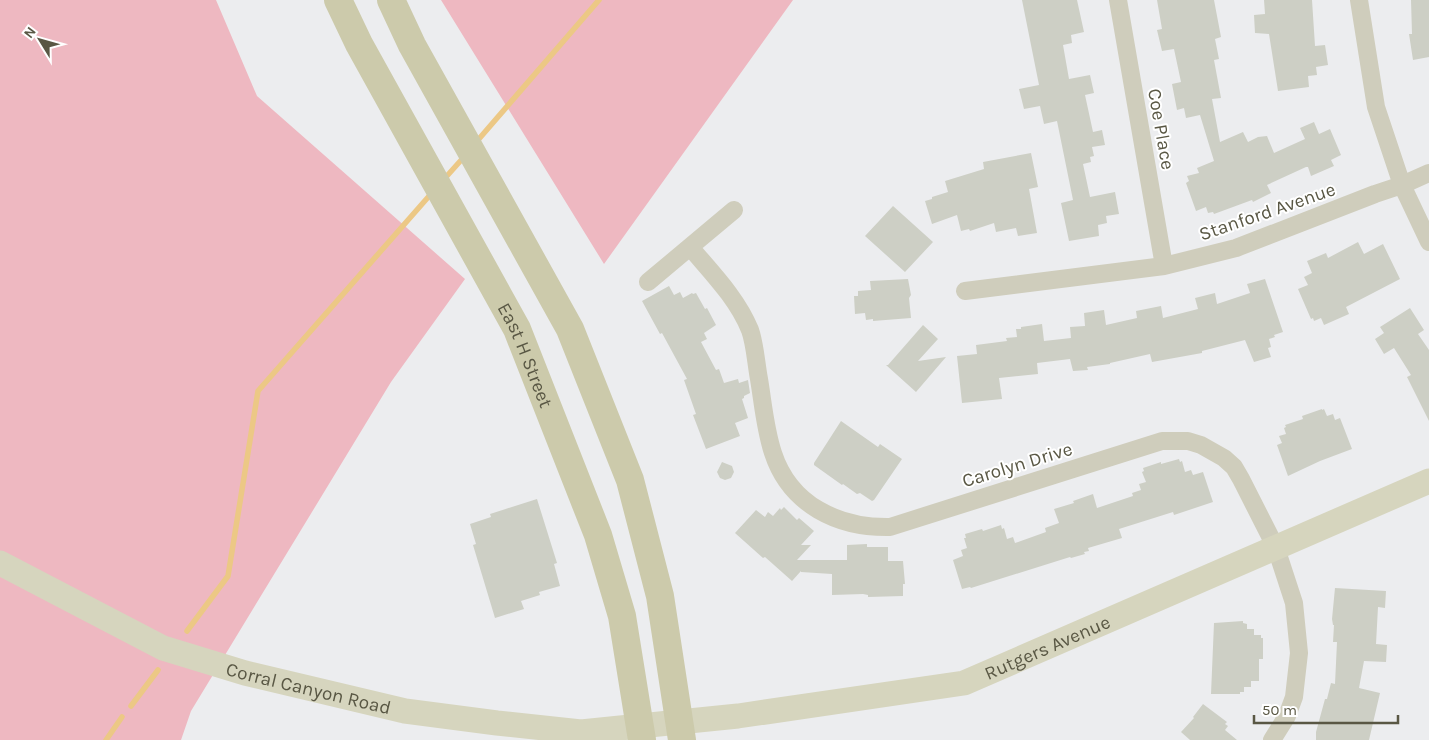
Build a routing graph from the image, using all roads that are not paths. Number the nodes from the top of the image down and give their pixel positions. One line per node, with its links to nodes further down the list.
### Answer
1 (338, 0): 17 (main road, East H Street)
2 (391, 0): 16 (main road)
3 (1118, 0): 10 (street, Coe Place)
4 (1359, 0): 6 (street)
5 (1429, 173): 6 (street, Stanford Avenue)
6 (1402, 185): 8 (street); 10 (street, Stanford Avenue)
7 (734, 210): 9 (street)
8 (1429, 242)
9 (690, 246): 11 (street); 14 (street, Carolyn Drive)
10 (1164, 266): 12 (street, Stanford Avenue)
11 (648, 282)
12 (966, 291)
13 (1429, 481): 14 (main road, Rutgers Avenue)
14 (1276, 548): 16 (main road, Rutgers Avenue); 18 (street, Carolyn Drive)
15 (0, 563): 17 (main road, Corral Canyon Road)
16 (681, 730): 17 (main road, Rutgers Avenue)
17 (641, 733)
18 (1272, 740)

